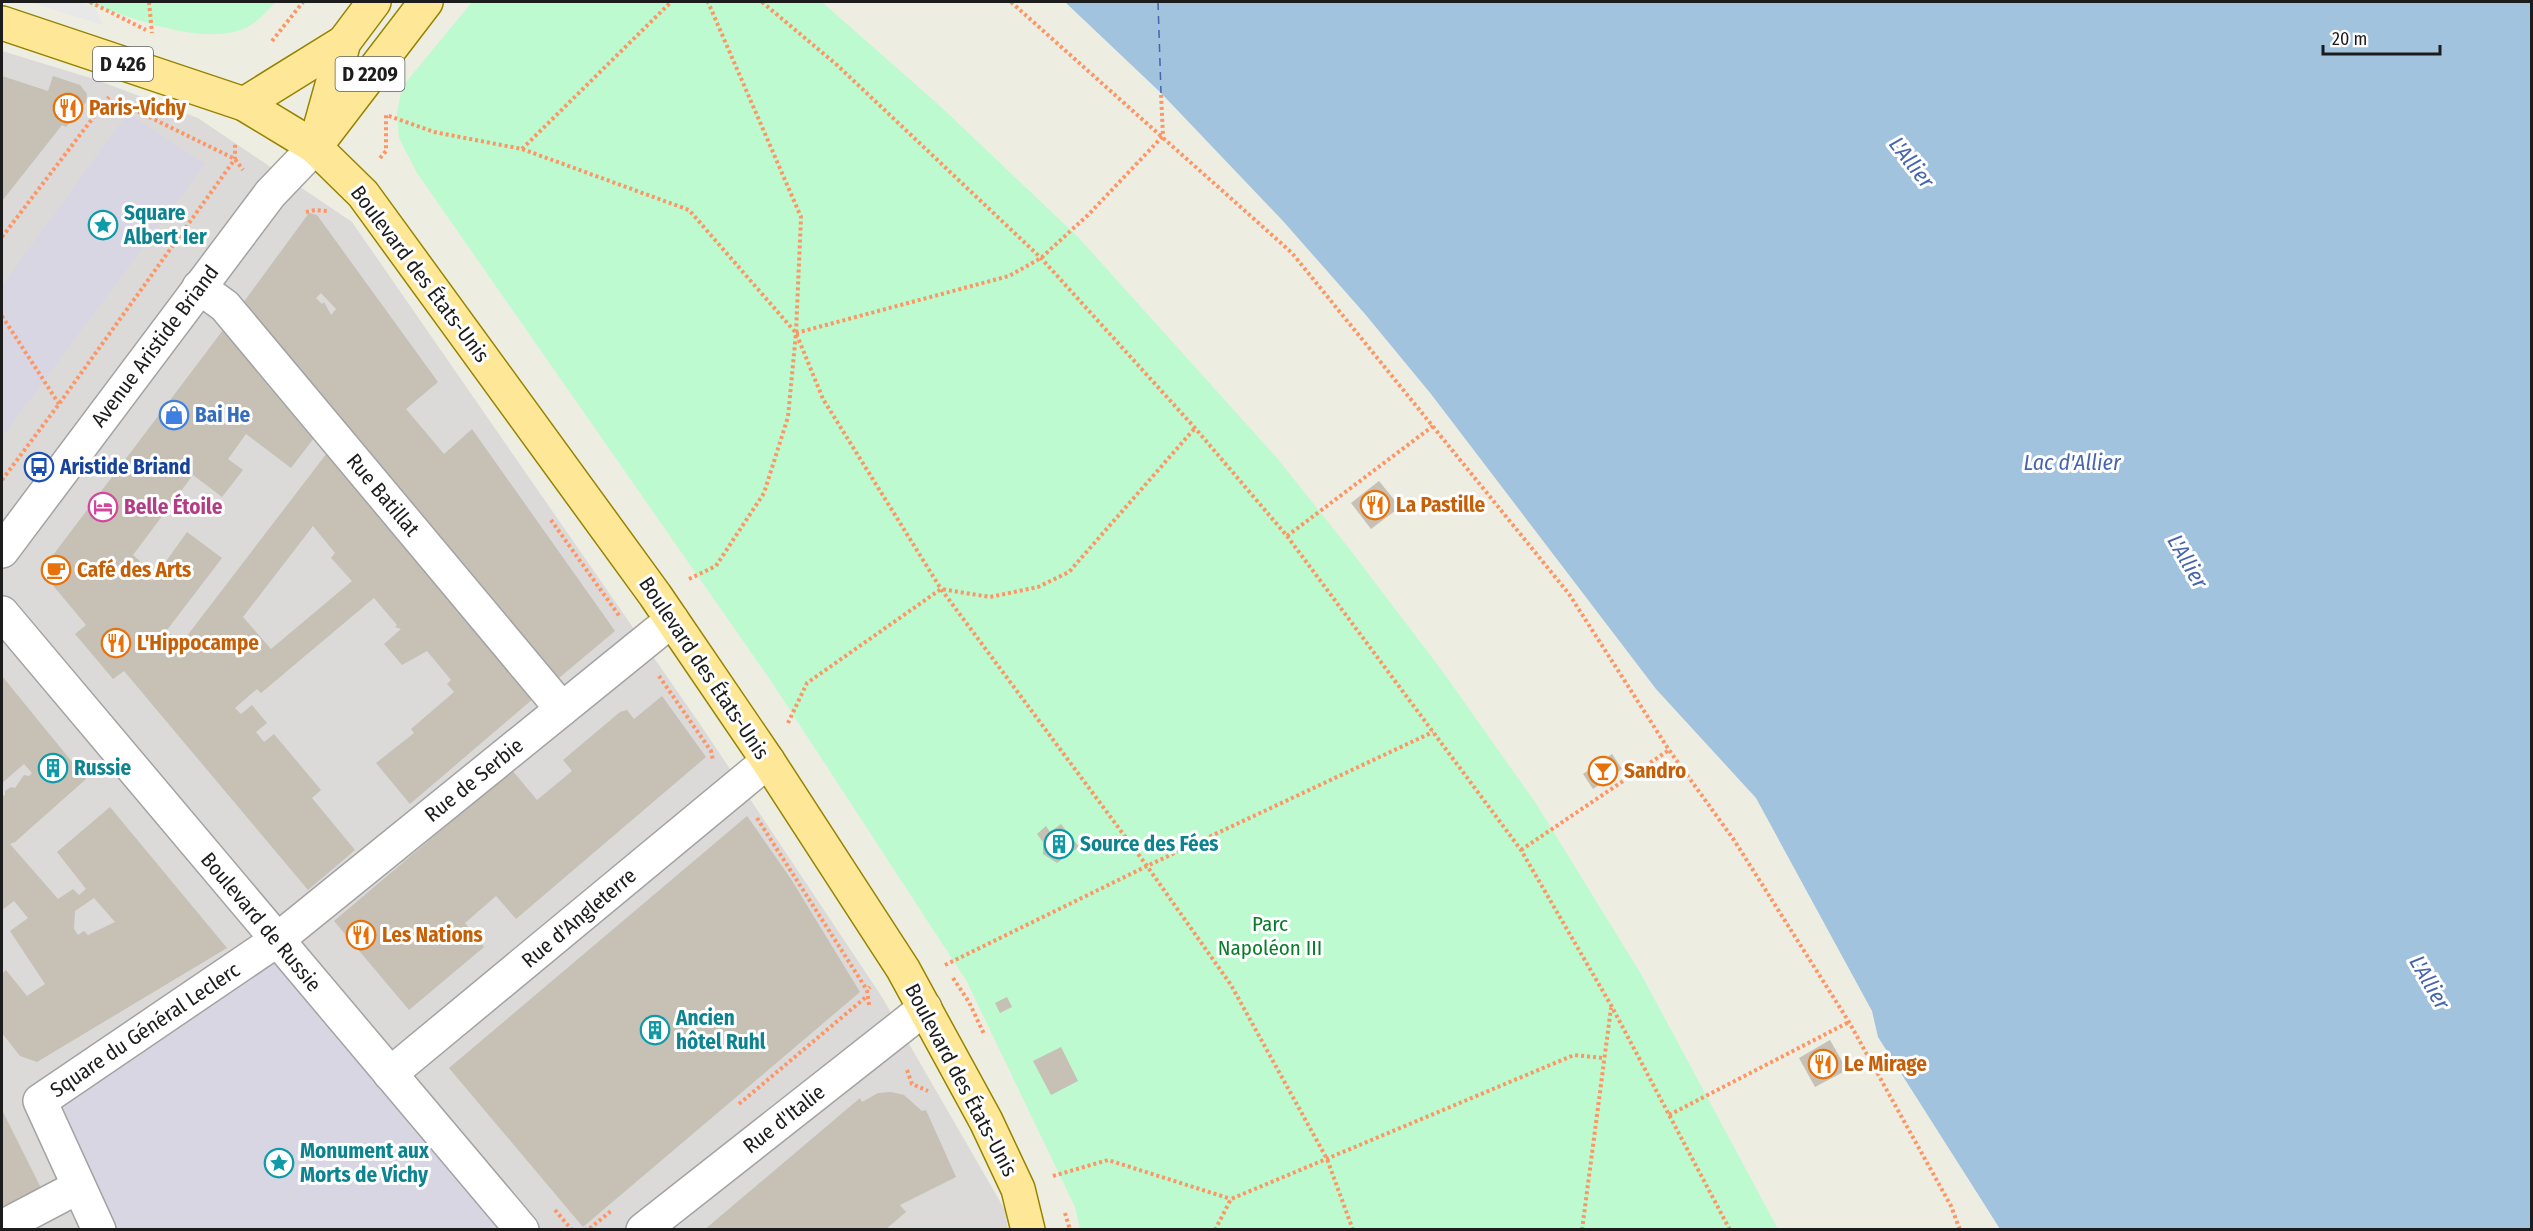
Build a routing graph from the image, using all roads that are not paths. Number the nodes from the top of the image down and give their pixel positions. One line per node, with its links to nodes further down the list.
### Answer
1 (374, 2): 4 (main road, Avenue Aristide Briand / D 2209)
2 (426, 2): 6 (main road, Avenue Aristide Briand / D 2209)
3 (2, 23): 5 (main road, D 426)
4 (345, 42): 5 (main road); 6 (main road, Avenue Aristide Briand / D 2209)
5 (244, 104): 6 (main road, D 426)
6 (315, 147): 7 (street, Avenue Aristide Briand); 9 (main road, Boulevard des États-Unis)
7 (199, 287): 8 (street, Avenue Aristide Briand); 11 (street, Rue Batillat)
8 (2, 551)
9 (663, 608): 11 (street, Rue de Serbie); 12 (main road, Boulevard des États-Unis)
10 (2, 613): 13 (street, Boulevard de Russie)
11 (562, 709): 13 (street, Rue de Serbie)
12 (768, 761): 14 (main road, Boulevard des États-Unis); 15 (street, Rue d'Angleterre)
13 (277, 940): 15 (street, Boulevard de Russie); 16 (street, Square du Général Leclerc)
14 (925, 1008): 20 (street, Rue d'Italie); 21 (main road, Boulevard des États-Unis)
15 (390, 1074): 19 (street, Boulevard de Russie)
16 (78, 1187): 17 (street); 18 (street, Square du Général Leclerc)
17 (2, 1227)
18 (99, 1230)
19 (522, 1230)
20 (643, 1230)
21 (1028, 1230)

